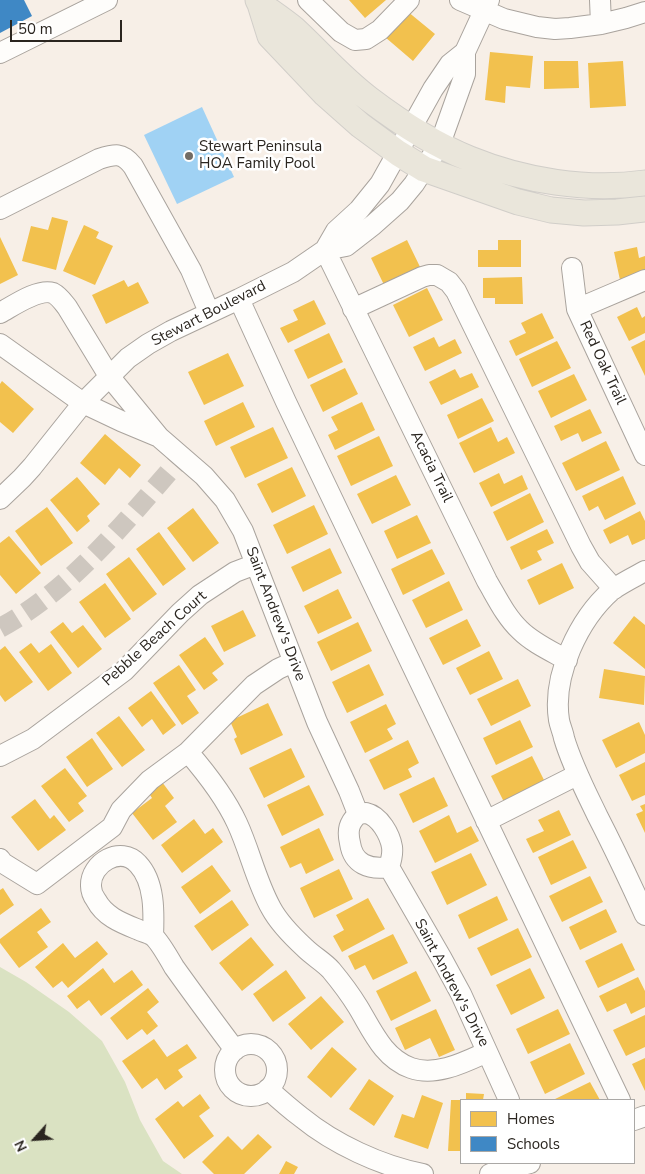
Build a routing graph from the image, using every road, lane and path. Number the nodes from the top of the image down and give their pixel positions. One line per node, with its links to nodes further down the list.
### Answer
1 (107, 0): 11 (street)
2 (308, 0): 3 (street)
3 (409, 0)
4 (460, 0): 7 (street)
5 (600, 0): 9 (street)
6 (259, 2): 12 (main road); 14 (main road)
7 (486, 6): 9 (street); 10 (street, Stewart Boulevard)
8 (645, 12): 9 (street)
9 (601, 24)
10 (465, 52): 12 (street, Stewart Boulevard); 13 (street, Stewart Boulevard)
11 (0, 54)
12 (412, 129): 13 (main road); 14 (street, Stewart Boulevard)
13 (440, 144): 15 (street, Stewart Boulevard); 16 (main road)
14 (398, 153): 15 (main road); 19 (street, Stewart Boulevard)
15 (424, 169): 18 (main road); 19 (street, Stewart Boulevard)
16 (645, 183)
17 (0, 209): 25 (street)
18 (645, 209)
19 (325, 250): 22 (street, Stewart Boulevard); 23 (street, Acacia Trail)
20 (572, 268): 24 (street, Red Oak Trail)
21 (645, 280): 24 (street)
22 (239, 299): 25 (street, Stewart Boulevard); 42 (street)
23 (353, 309): 35 (street); 36 (street, Acacia Trail)
24 (577, 309): 31 (street, Red Oak Trail)
25 (209, 312): 28 (street, Stewart Boulevard)
26 (0, 313): 28 (street)
27 (0, 344): 29 (street)
28 (110, 376): 29 (street, Stewart Boulevard); 30 (street)
29 (83, 403): 30 (street); 32 (street, Stewart Boulevard)
30 (159, 437): 33 (street, Saint Andrew's Drive)
31 (645, 455)
32 (0, 499)
33 (256, 564): 37 (street, Saint Andrew's Drive); 39 (street, Pebble Beach Court)
34 (645, 571): 35 (street)
35 (614, 589): 36 (street)
36 (567, 660): 40 (street)
37 (293, 662): 38 (street); 41 (street, Saint Andrew's Drive)
38 (188, 752): 43 (street); 50 (street)
39 (4, 754)
40 (577, 775): 42 (street); 47 (street)
41 (358, 814): 46 (street); 46 (street)
42 (486, 821): 53 (street)
43 (112, 827): 44 (street); 45 (street)
44 (117, 855): 48 (street); 48 (street)
45 (0, 859)
46 (389, 867): 50 (street, Saint Andrew's Drive)
47 (645, 915)
48 (153, 936): 49 (street)
49 (235, 1050): 51 (street); 51 (street)
50 (487, 1052): 52 (street, Saint Andrew's Drive)
51 (268, 1089): 55 (street)
52 (509, 1099)
53 (620, 1099)
54 (526, 1164): 56 (street)
55 (423, 1174)
56 (490, 1174)

